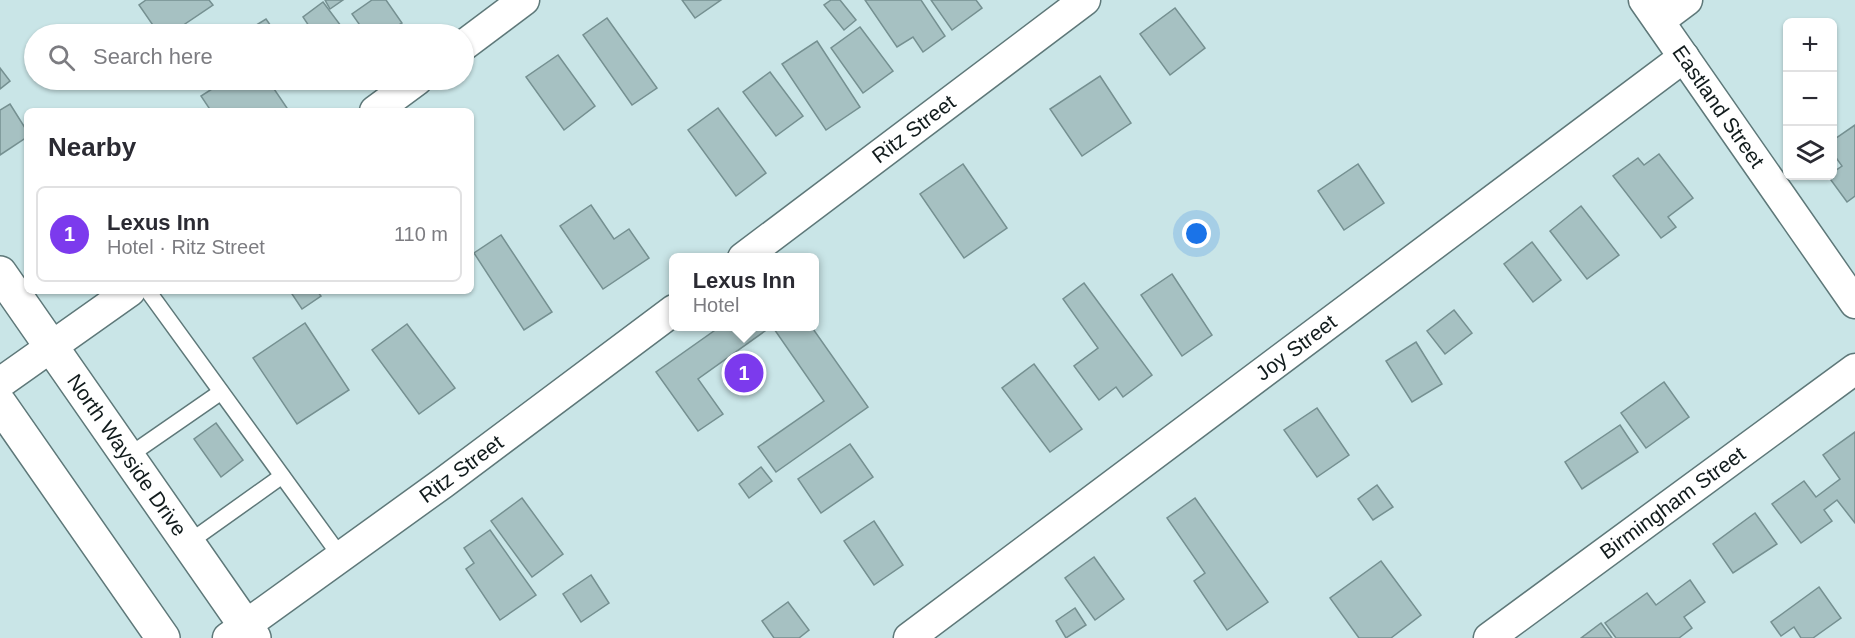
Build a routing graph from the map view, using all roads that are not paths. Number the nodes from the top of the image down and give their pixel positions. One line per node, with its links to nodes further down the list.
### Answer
1 (524, 0): 5 (street)
2 (1085, 0): 9 (street, Ritz Street)
3 (1687, 0): 4 (street)
4 (1651, 10): 6 (street, Eastland Street)
5 (474, 38)
6 (1684, 57): 13 (street, Eastland Street); 26 (street, Joy Street)
7 (403, 90): 8 (street)
8 (379, 108)
9 (750, 253)
10 (0, 273): 15 (main road, North Wayside Drive)
11 (126, 294): 15 (street)
12 (150, 294): 18 (lane)
13 (1855, 303)
14 (669, 314): 23 (street, Ritz Street)
15 (51, 348): 17 (street); 20 (main road, North Wayside Drive)
16 (1855, 369): 27 (street, Birmingham Street)
17 (0, 383)
18 (221, 392): 20 (lane); 21 (lane)
19 (0, 404): 25 (main road)
20 (127, 456): 22 (main road, North Wayside Drive)
21 (282, 476): 22 (lane); 23 (lane)
22 (188, 543): 24 (main road, North Wayside Drive)
23 (341, 557): 24 (street, Ritz Street)
24 (243, 634)
25 (164, 638)
26 (909, 638)
27 (1490, 638)

